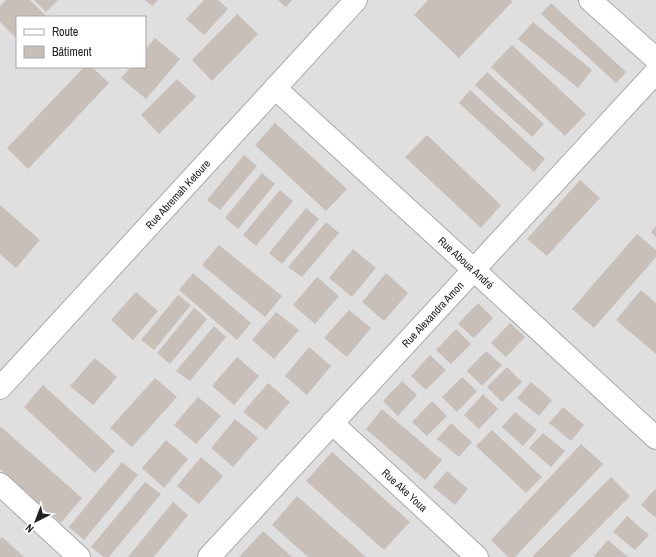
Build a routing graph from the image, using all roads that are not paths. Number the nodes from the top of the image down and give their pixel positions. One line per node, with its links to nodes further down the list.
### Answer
1 (356, 0): 5 (street, Rue Abremah Ketoure)
2 (590, 0): 3 (street)
3 (656, 59)
4 (656, 72): 6 (street, Rue Alexandra Amon)
5 (275, 88): 6 (street, Rue Aboua André); 7 (street, Rue Abremah Ketoure)
6 (474, 270): 8 (street, Rue Alexandra Amon); 9 (street, Rue Aboua André)
7 (0, 388)
8 (332, 423): 12 (street, Rue Alexandra Amon); 13 (street, Rue Ake Youa)
9 (656, 438)
10 (0, 484): 11 (street)
11 (79, 557)
12 (209, 557)
13 (477, 557)

